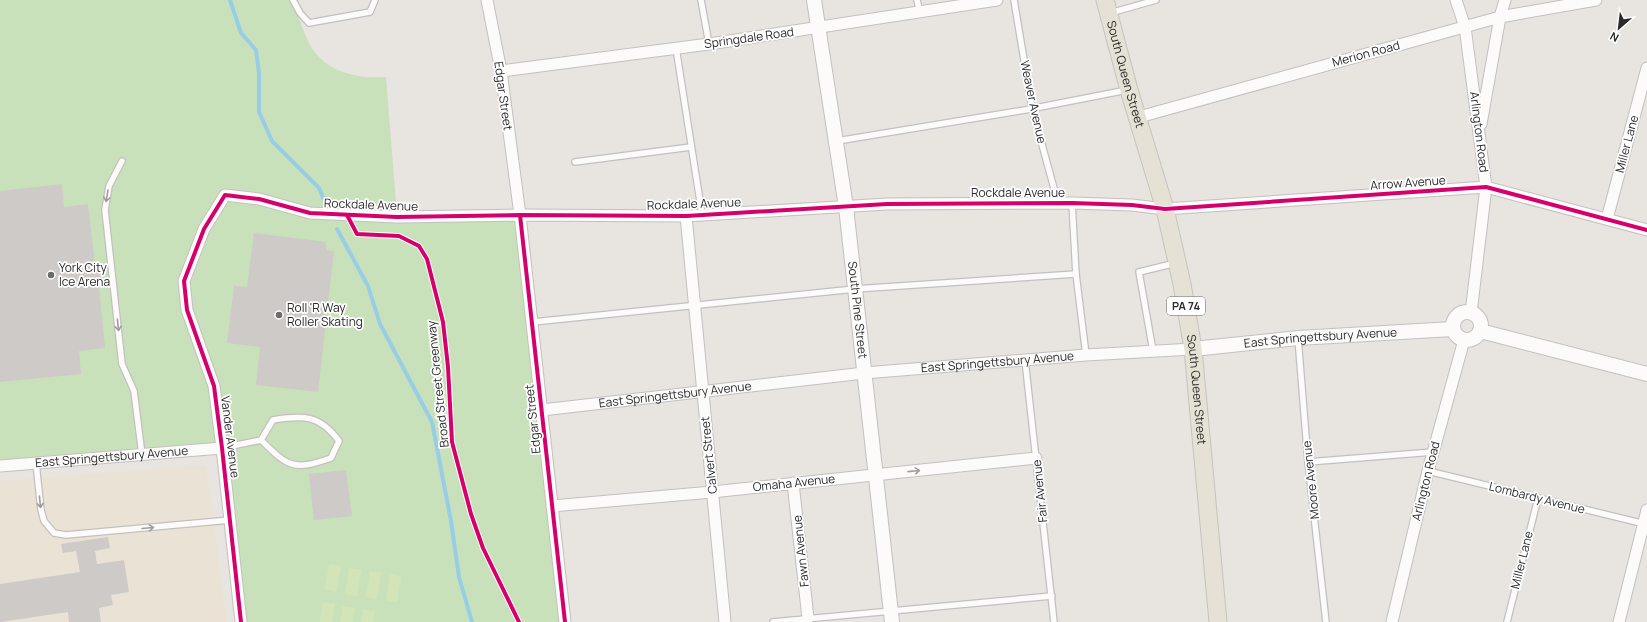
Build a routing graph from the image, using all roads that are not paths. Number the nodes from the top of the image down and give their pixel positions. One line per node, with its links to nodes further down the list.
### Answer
1 (293, 0): 2 (lane)
2 (375, 0)
3 (487, 0): 21 (street, Edgar Street)
4 (701, 0): 18 (lane)
5 (814, 0): 17 (street, South Pine Street)
6 (918, 0): 14 (lane)
7 (996, 0): 14 (street, Springdale Road)
8 (1014, 0): 23 (lane, Weaver Avenue)
9 (1156, 0): 13 (lane)
10 (1456, 0): 16 (street, Arlington Road)
11 (1505, 0): 15 (street)
12 (1596, 0): 15 (street, Merion Road)
13 (1107, 6): 22 (main road, South Queen Street / PA 74)
14 (920, 13): 17 (street, Springdale Road)
15 (1500, 17): 16 (street, Merion Road); 25 (street)
16 (1465, 27): 24 (street, Merion Road); 25 (street, Arlington Road)
17 (819, 28): 18 (street, Springdale Road); 26 (street, South Pine Street)
18 (709, 44): 19 (street, Springdale Road)
19 (676, 48): 21 (street, Springdale Road); 27 (lane)
20 (1647, 68): 39 (street, Miller Lane)
21 (500, 71): 37 (street, Edgar Street)
22 (1129, 90): 23 (lane); 24 (main road, South Queen Street / PA 74)
23 (1032, 108): 26 (lane); 32 (lane, Weaver Avenue)
24 (1138, 118): 35 (main road, South Queen Street / PA 74)
25 (1479, 134): 30 (street, Arlington Road)
26 (837, 141): 34 (street, South Pine Street)
27 (691, 146): 29 (lane); 36 (lane)
28 (122, 160): 62 (lane, one-way to 62)
29 (575, 162)
30 (1486, 187): 35 (street, Arrow Avenue); 39 (street, Arrow Avenue); 45 (street, Arlington Road)
31 (225, 195): 37 (street, Rockdale Avenue); 60 (street, Vander Avenue)
32 (1058, 203): 33 (street, Rockdale Avenue); 34 (street, Rockdale Avenue)
33 (1072, 203): 35 (street, Rockdale Avenue); 42 (lane)
34 (846, 207): 36 (street, Rockdale Avenue); 43 (street, South Pine Street)
35 (1165, 209): 41 (main road, South Queen Street / PA 74)
36 (702, 214): 38 (street, Rockdale Avenue)
37 (520, 215): 38 (street, Rockdale Avenue); 46 (street, Edgar Street)
38 (686, 216): 44 (street, Calvert Street)
39 (1607, 219): 40 (street, Arrow Avenue)
40 (1647, 230)
41 (1178, 263): 51 (main road, South Queen Street / PA 74); 52 (lane)
42 (1076, 274): 43 (lane); 53 (lane)
43 (855, 289): 44 (lane); 55 (street, South Pine Street)
44 (694, 306): 46 (lane); 57 (street, Calvert Street)
45 (1472, 313): 47 (street); 48 (street)
46 (533, 322): 58 (street, Edgar Street)
47 (1453, 329): 49 (street, East Springettsbury Avenue); 50 (street)
48 (1480, 331): 50 (street); 56 (street)
49 (1298, 338): 51 (street, East Springettsbury Avenue); 64 (lane, Moore Avenue)
50 (1464, 340): 61 (street, Arlington Road)
51 (1194, 349): 52 (street, East Springettsbury Avenue); 84 (main road, South Queen Street / PA 74)
52 (1153, 351): 53 (street, East Springettsbury Avenue)
53 (1086, 355): 54 (street, East Springettsbury Avenue)
54 (1025, 360): 55 (street, East Springettsbury Avenue); 63 (lane, Fair Avenue)
55 (864, 374): 57 (street, East Springettsbury Avenue); 68 (street, South Pine Street)
56 (1647, 374)
57 (703, 392): 58 (street, East Springettsbury Avenue); 70 (street, Calvert Street)
58 (542, 410): 72 (street, Edgar Street)
59 (261, 440): 59 (lane); 60 (lane)
60 (222, 448): 62 (street, East Springettsbury Avenue); 74 (street, Vander Avenue)
61 (1434, 452): 64 (lane); 67 (street, Arlington Road)
62 (142, 455): 65 (street, East Springettsbury Avenue)
63 (1036, 458): 68 (street, Omaha Avenue, one-way to 63); 76 (lane, Fair Avenue)
64 (1308, 462): 85 (lane, Moore Avenue)
65 (36, 463): 66 (street, East Springettsbury Avenue); 74 (lane, one-way to 74)
66 (0, 466)
67 (1428, 472): 71 (lane, Lombardy Avenue); 86 (street, Arlington Road)
68 (876, 475): 69 (street, Omaha Avenue); 77 (street, South Pine Street)
69 (793, 483): 70 (street, Omaha Avenue); 78 (street, Fawn Avenue)
70 (712, 492): 72 (street, Omaha Avenue); 81 (street, Calvert Street)
71 (1538, 498): 75 (lane, Lombardy Avenue); 87 (lane, Miller Lane)
72 (552, 506): 80 (street, Edgar Street)
73 (1647, 510): 75 (street)
74 (230, 520): 79 (street, Vander Avenue)
75 (1645, 524): 88 (street)
76 (1052, 596): 77 (lane); 83 (lane, Fair Avenue)
77 (891, 616): 78 (lane)
78 (808, 618): 82 (lane)
79 (241, 622)
80 (565, 622)
81 (725, 622)
82 (773, 622)
83 (1054, 622)
84 (1218, 622)
85 (1326, 622)
86 (1392, 622)
87 (1507, 622)
88 (1619, 622)

